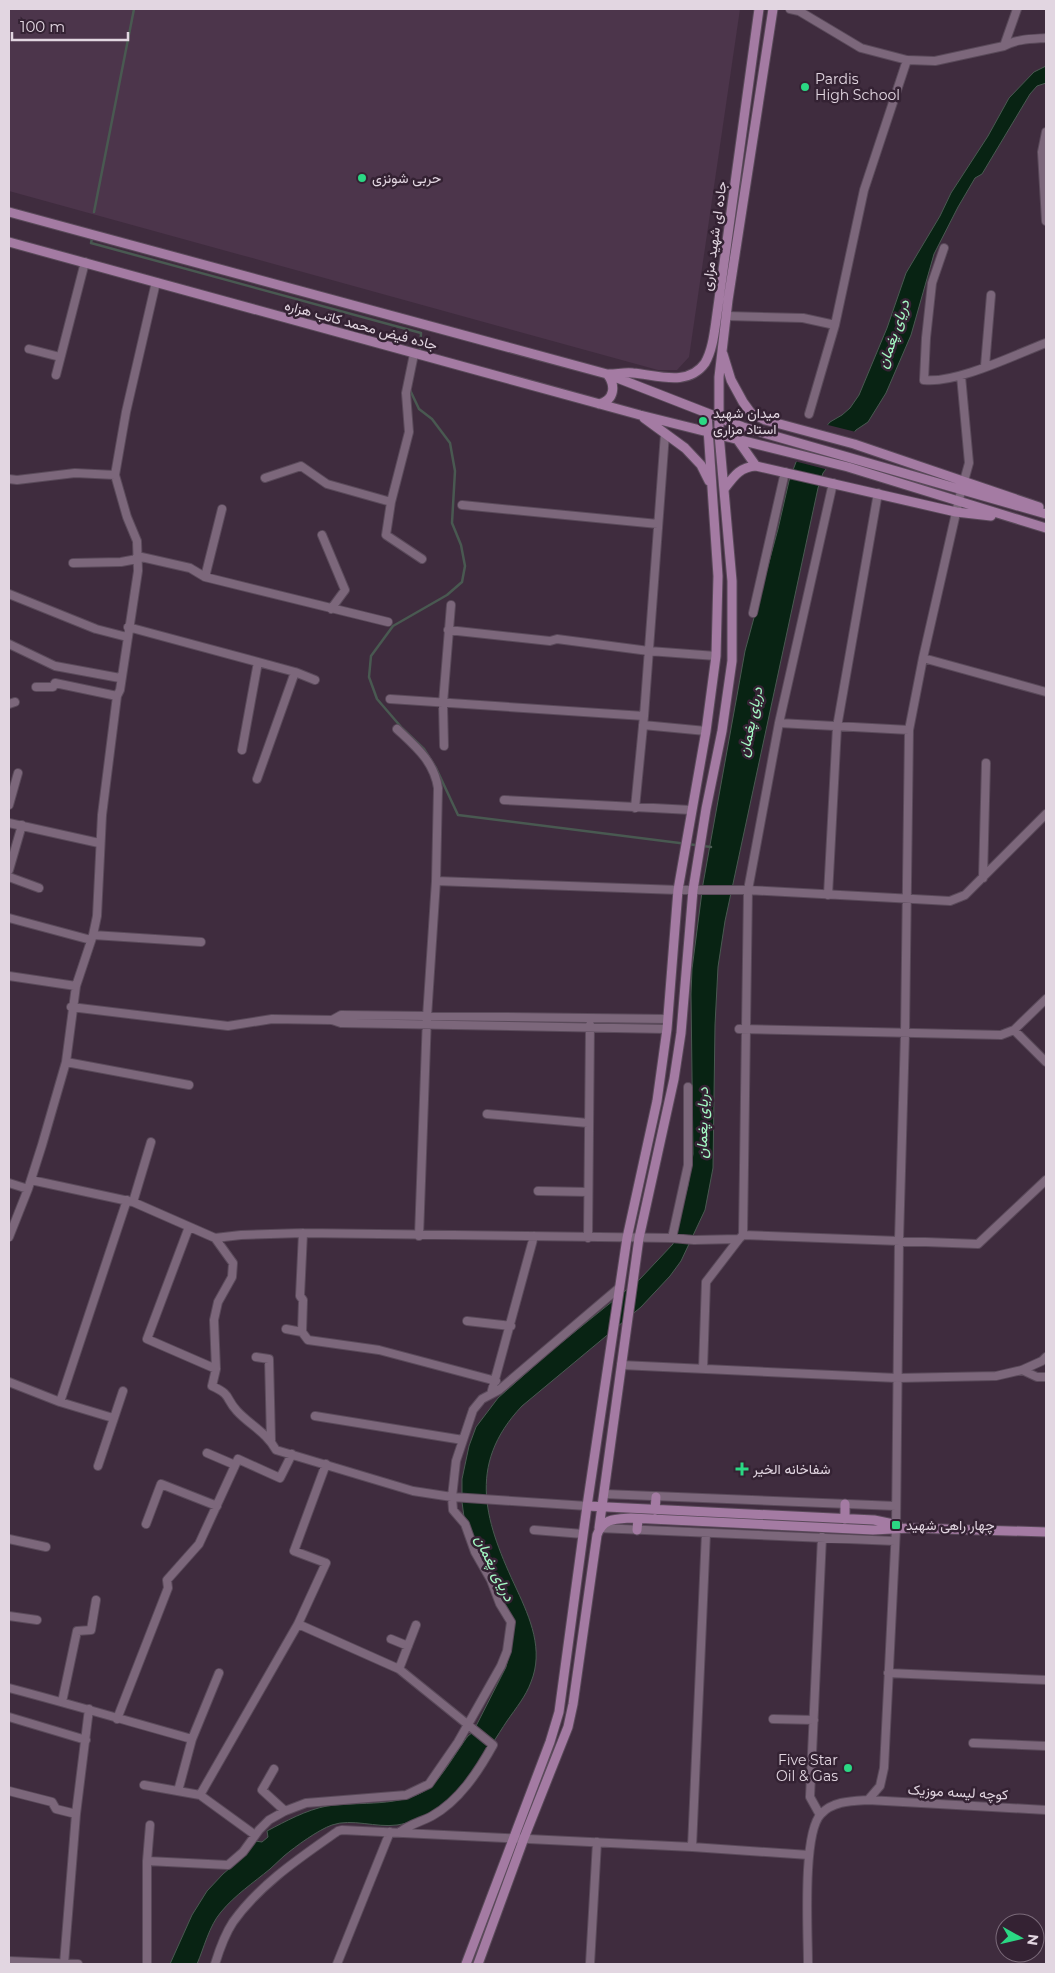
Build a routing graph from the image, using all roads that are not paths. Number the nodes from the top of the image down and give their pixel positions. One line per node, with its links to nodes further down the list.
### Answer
1 (759, 9): 24 (main road, جاده ای شهید مزاری)
2 (772, 9): 16 (main road, جاده ای شهید مزاری)
3 (790, 9): 7 (street)
4 (1017, 9): 6 (street)
5 (1046, 38): 6 (street)
6 (1004, 46): 7 (street)
7 (907, 60): 17 (street)
8 (1046, 132): 10 (street)
9 (9, 212): 24 (main road)
10 (1046, 221)
11 (9, 242): 13 (main road, جاده فیض محمد کاتب هزاره)
12 (944, 248): 26 (street)
13 (85, 262): 14 (main road, جاده فیض محمد کاتب هزاره); 22 (street)
14 (156, 282): 21 (main road, جاده فیض محمد کاتب هزاره); 38 (street)
15 (991, 295): 23 (street)
16 (726, 316): 17 (street); 20 (main road, جاده ای شهید مزاری)
17 (834, 325): 29 (street)
18 (1046, 343): 23 (street)
19 (29, 349): 22 (street)
20 (722, 349): 31 (main road, جاده ای شهید مزاری); 41 (main road)
21 (414, 354): 27 (main road, جاده فیض محمد کاتب هزاره); 47 (street)
22 (60, 357): 25 (street)
23 (985, 366): 26 (street)
24 (607, 374): 27 (main road); 28 (main road)
25 (56, 375)
26 (961, 376): 41 (street)
27 (600, 404): 30 (main road, جاده فیض محمد کاتب هزاره)
28 (707, 414): 31 (main road); 32 (main road)
29 (809, 414)
30 (640, 415): 32 (main road, جاده فیض محمد کاتب هزاره); 33 (main road)
31 (718, 418): 34 (main road, جاده ای شهید مزاری); 45 (main road)
32 (708, 431): 34 (main road, جاده فیض محمد کاتب هزاره); 43 (main road)
33 (665, 434): 43 (main road); 54 (street)
34 (719, 434): 35 (main road, جاده فیض محمد کاتب هزاره); 44 (main road, جاده ای شهید مزاری)
35 (737, 439): 36 (main road); 48 (main road, جاده فیض محمد کاتب هزاره)
36 (756, 466): 37 (main road); 44 (main road)
37 (788, 473): 42 (main road); 64 (street)
38 (115, 475): 40 (street); 57 (street)
39 (265, 478): 47 (street)
40 (9, 479)
41 (964, 481): 52 (main road)
42 (829, 482): 46 (main road); 83 (street)
43 (712, 487): 71 (main road)
44 (725, 488): 108 (main road, جاده ای شهید مزاری)
45 (962, 490): 48 (street); 52 (main road)
46 (878, 494): 51 (main road); 85 (street)
47 (391, 502): 58 (street)
48 (958, 502): 51 (street); 53 (main road, جاده فیض محمد کاتب هزاره)
49 (462, 505): 54 (street)
50 (222, 509): 60 (street)
51 (956, 512): 53 (main road); 72 (street)
52 (1046, 513)
53 (1011, 518): 55 (main road)
54 (658, 524): 70 (street)
55 (1046, 528)
56 (322, 535): 63 (street)
57 (137, 557): 59 (street); 60 (street); 66 (street)
58 (422, 559)
59 (73, 563)
60 (205, 577): 63 (street)
61 (9, 594): 68 (street)
62 (451, 605): 67 (street)
63 (331, 609): 65 (street)
64 (753, 613)
65 (388, 622)
66 (128, 626): 68 (street); 73 (street)
67 (448, 630): 70 (street); 81 (street)
68 (127, 637): 75 (street)
69 (9, 644): 75 (street)
70 (649, 651): 71 (street); 82 (street)
71 (716, 656): 88 (main road)
72 (923, 658): 78 (street); 87 (street)
73 (258, 662): 74 (street); 90 (street)
74 (295, 672): 76 (street); 93 (street)
75 (120, 678): 79 (street)
76 (315, 680)
77 (36, 687): 79 (street)
78 (1046, 692)
79 (117, 696): 101 (street)
80 (390, 699): 81 (street)
81 (443, 703): 82 (street); 89 (street)
82 (644, 716): 84 (street)
83 (779, 723): 85 (street); 109 (street)
84 (643, 725): 88 (street); 96 (street)
85 (837, 727): 87 (street); 110 (street)
86 (397, 728): 105 (street)
87 (909, 730): 111 (street)
88 (706, 731): 97 (main road)
89 (444, 746)
90 (242, 750)
91 (986, 763): 104 (street)
92 (18, 773): 95 (street)
93 (257, 779)
94 (504, 800): 96 (street)
95 (9, 805)
96 (635, 808): 97 (street)
97 (691, 810): 107 (main road)
98 (1046, 814): 104 (street)
99 (9, 823): 100 (street)
100 (22, 825): 101 (street); 102 (street)
101 (99, 843): 113 (street)
102 (9, 870)
103 (9, 877): 106 (street)
104 (983, 878): 111 (street)
105 (436, 880): 107 (street); 119 (street)
106 (40, 888)
107 (678, 890): 108 (street); 121 (main road)
108 (693, 890): 109 (street); 153 (main road, جاده ای شهید مزاری)
109 (748, 890): 110 (street); 126 (street)
110 (828, 895): 111 (street)
111 (907, 899): 129 (street)
112 (9, 918): 113 (street)
113 (92, 938): 114 (street); 116 (street)
114 (200, 942)
115 (9, 976): 116 (street)
116 (76, 986): 118 (street)
117 (1046, 999): 128 (street)
118 (71, 1007): 122 (street); 130 (street)
119 (428, 1017): 120 (street); 122 (street); 123 (street)
120 (590, 1018): 121 (street); 124 (street)
121 (668, 1019): 127 (main road)
122 (332, 1020): 123 (street)
123 (427, 1026): 124 (street); 146 (street)
124 (590, 1029): 127 (street); 135 (street)
125 (739, 1029): 126 (street)
126 (748, 1029): 129 (street); 148 (street)
127 (667, 1030): 152 (main road)
128 (1014, 1030): 129 (street); 131 (street)
129 (905, 1034): 155 (street)
130 (66, 1062): 132 (street); 137 (street)
131 (1046, 1062)
132 (189, 1085)
133 (688, 1087): 154 (street)
134 (487, 1114): 135 (street)
135 (588, 1123): 142 (street)
136 (151, 1142): 143 (street)
137 (31, 1180): 140 (street); 143 (street)
138 (1046, 1180): 155 (street)
139 (9, 1183): 140 (street)
140 (28, 1189): 149 (street)
141 (538, 1191): 142 (street)
142 (588, 1192): 151 (street)
143 (130, 1201): 144 (street); 173 (street)
144 (189, 1227): 150 (street); 164 (street)
145 (303, 1234): 146 (street); 150 (street); 160 (street)
146 (419, 1236): 147 (street)
147 (534, 1236): 151 (street); 158 (street)
148 (741, 1237): 154 (street); 155 (street); 165 (street)
149 (9, 1238)
150 (215, 1238): 164 (street)
151 (588, 1238): 152 (street)
152 (627, 1238): 153 (street); 156 (main road)
153 (639, 1238): 154 (street); 163 (main road, جاده ای شهید مزاری)
154 (673, 1238)
155 (900, 1240): 168 (street)
156 (620, 1287): 172 (street); 188 (main road)
157 (467, 1321): 158 (street)
158 (511, 1326): 169 (street)
159 (286, 1329): 160 (street)
160 (302, 1332): 169 (street)
161 (256, 1357): 176 (street)
162 (1046, 1357): 166 (street)
163 (622, 1365): 165 (street); 183 (main road, جاده ای شهید مزاری)
164 (216, 1369): 176 (street)
165 (703, 1369): 168 (street)
166 (1022, 1370): 167 (street); 168 (street)
167 (1046, 1377)
168 (898, 1378): 189 (street)
169 (496, 1380): 172 (street)
170 (9, 1382): 173 (street)
171 (123, 1391): 175 (street)
172 (491, 1394): 177 (street)
173 (60, 1402): 175 (street)
174 (315, 1416): 177 (street)
175 (113, 1418): 182 (street)
176 (271, 1440): 179 (street)
177 (463, 1440): 184 (street)
178 (208, 1453): 181 (street)
179 (292, 1454): 180 (street); 181 (street)
180 (326, 1464): 184 (street); 211 (street)
181 (235, 1465): 187 (street)
182 (98, 1466)
183 (604, 1494): 185 (street); 190 (main road, جاده ای شهید مزاری)
184 (452, 1497): 188 (street); 226 (street)
185 (656, 1497): 186 (street); 191 (main road)
186 (845, 1504): 189 (street); 193 (main road)
187 (217, 1506): 194 (street); 223 (street)
188 (587, 1506): 190 (main road); 202 (main road)
189 (896, 1506): 195 (street)
190 (602, 1507): 191 (main road); 196 (main road, جاده ای شهید مزاری)
191 (655, 1510): 193 (main road)
192 (638, 1519): 196 (main road); 198 (main road); 199 (main road)
193 (845, 1519): 195 (main road)
194 (146, 1524)
195 (896, 1527): 199 (main road); 200 (main road); 206 (street)
196 (600, 1528): 198 (street); 246 (main road, جاده ای شهید مزاری)
197 (534, 1530): 202 (street)
198 (637, 1530): 201 (street)
199 (861, 1530): 205 (main road)
200 (1046, 1532)
201 (706, 1533): 203 (street); 248 (street)
202 (583, 1534): 245 (main road)
203 (822, 1537): 205 (street); 225 (street)
204 (9, 1539): 207 (street)
205 (861, 1541): 206 (street)
206 (895, 1541): 217 (street)
207 (46, 1547)
208 (96, 1600): 220 (street)
209 (9, 1616): 210 (street)
210 (38, 1620)
211 (298, 1624): 215 (street); 235 (street)
212 (416, 1625): 214 (street)
213 (391, 1638): 214 (street)
214 (408, 1646): 215 (street)
215 (399, 1669): 226 (street)
216 (219, 1672): 227 (street)
217 (888, 1673): 218 (street); 236 (street)
218 (1046, 1680)
219 (9, 1688): 220 (street)
220 (62, 1702): 221 (street)
221 (89, 1709): 223 (street); 228 (street)
222 (9, 1717): 228 (street)
223 (117, 1719): 227 (street)
224 (773, 1719): 225 (street)
225 (814, 1720): 240 (street)
226 (471, 1727): 238 (street); 243 (street)
227 (192, 1739): 233 (street)
228 (86, 1740): 239 (street)
229 (973, 1742): 230 (street)
230 (1046, 1746)
231 (274, 1769): 238 (street)
232 (144, 1785): 233 (street)
233 (178, 1791): 235 (street)
234 (9, 1792): 239 (street)
235 (200, 1795): 244 (street)
236 (868, 1800): 237 (street, کوچه لیسه موزیک); 240 (street, کوچه لیسه موزیک)
237 (1046, 1810)
238 (285, 1811): 244 (street)
239 (76, 1814): 252 (street)
240 (820, 1815): 249 (street)
241 (150, 1825): 250 (street)
242 (390, 1832): 243 (street); 255 (street); 256 (street)
243 (400, 1832): 245 (street)
244 (255, 1835): 250 (street)
245 (514, 1838): 246 (street); 257 (main road)
246 (524, 1838): 247 (street); 258 (main road, جاده ای شهید مزاری)
247 (597, 1842): 248 (street); 259 (street)
248 (692, 1847): 249 (street)
249 (809, 1855): 260 (street)
250 (147, 1861): 254 (street)
251 (9, 1961): 252 (street)
252 (64, 1964): 253 (street)
253 (78, 1964)
254 (147, 1964)
255 (214, 1964)
256 (336, 1964)
257 (466, 1964)
258 (478, 1964)
259 (590, 1964)
260 (808, 1964)

